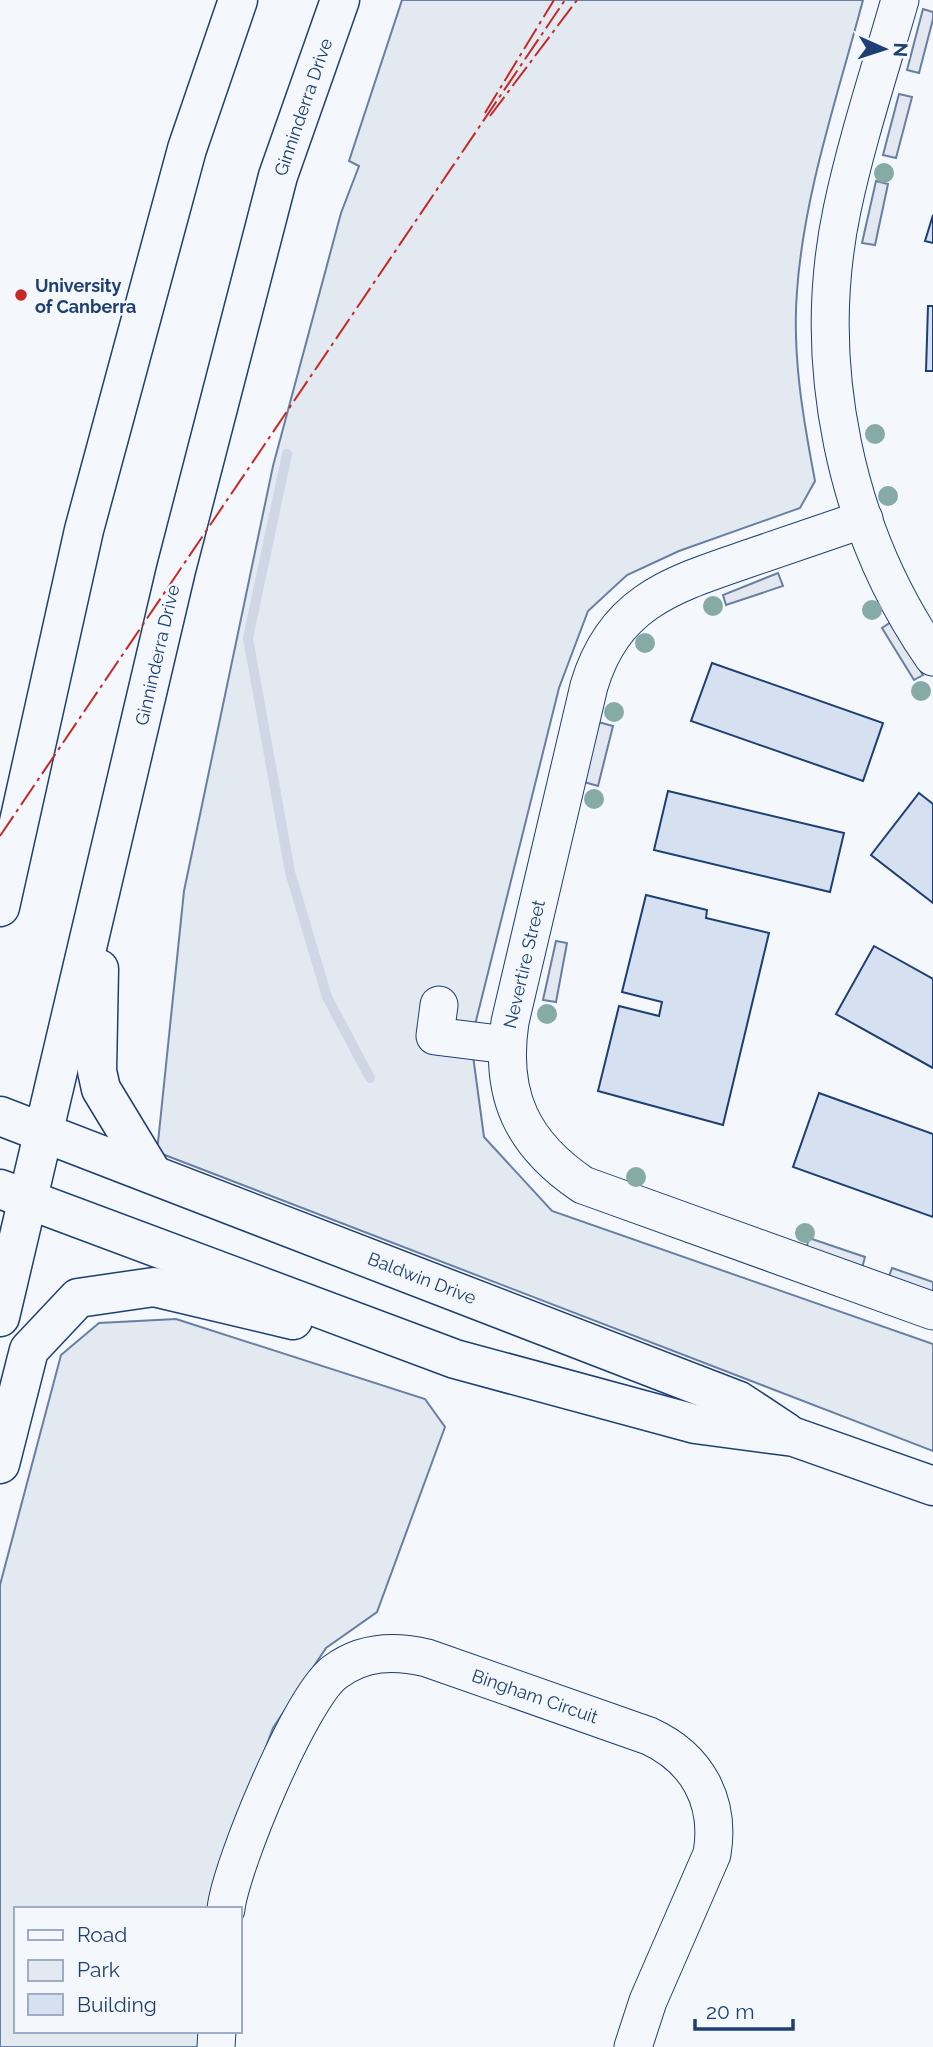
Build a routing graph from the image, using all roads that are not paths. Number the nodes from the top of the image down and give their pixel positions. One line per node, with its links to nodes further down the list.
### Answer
1 (238, 0): 7 (main road)
2 (340, 0): 6 (main road, Ginninderra Drive)
3 (900, 0): 4 (street)
4 (863, 519): 5 (street); 9 (street, Nevertire Street)
5 (933, 657)
6 (101, 900): 11 (main road, Ginninderra Drive); 12 (main road)
7 (0, 907)
8 (439, 1005): 9 (street)
9 (507, 1045): 14 (street, Nevertire Street)
10 (0, 1116): 11 (main road, Baldwin Drive)
11 (44, 1131): 12 (main road, Baldwin Drive); 13 (main road, Ginninderra Drive)
12 (152, 1173): 17 (main road, Baldwin Drive)
13 (14, 1194): 15 (main road, Ginninderra Drive); 16 (main road, Baldwin Drive)
14 (933, 1311)
15 (0, 1317)
16 (455, 1359): 17 (main road, Baldwin Drive); 18 (main road)
17 (794, 1437): 19 (main road, Baldwin Drive)
18 (0, 1464)
19 (933, 1486)
20 (227, 1907): 21 (street, Bingham Circuit)
21 (633, 2047)

